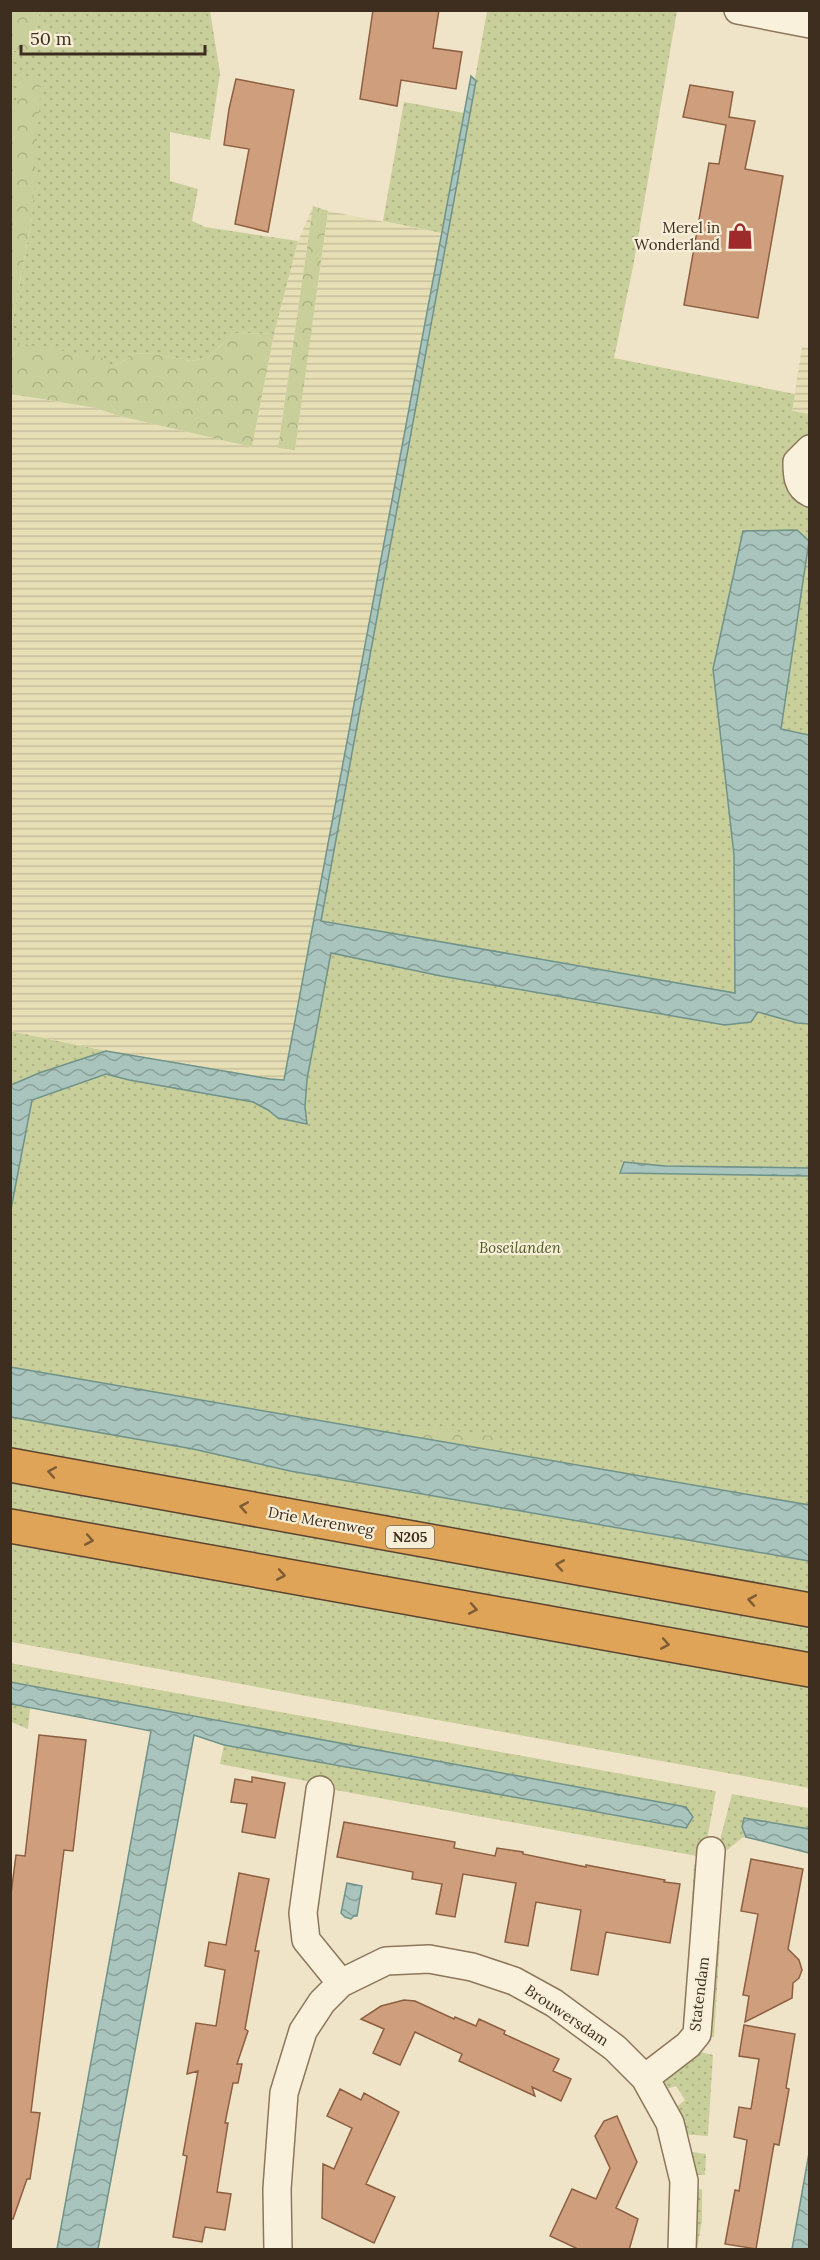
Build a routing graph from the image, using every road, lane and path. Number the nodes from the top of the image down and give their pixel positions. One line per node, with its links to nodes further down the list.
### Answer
1 (738, 10): 2 (street)
2 (810, 24)
3 (810, 449): 4 (street)
4 (810, 493)
5 (10, 1465): 7 (highway, Drie Merenweg / N205, one-way to 5)
6 (10, 1526): 8 (highway, one-way to 8)
7 (810, 1610)
8 (810, 1670)
9 (320, 1790): 11 (street)
10 (711, 1851): 12 (street, Statendam)
11 (341, 1983): 12 (street, Brouwersdam); 13 (street, Brouwersdam)
12 (645, 2078): 14 (street)
13 (278, 2250)
14 (682, 2250)

